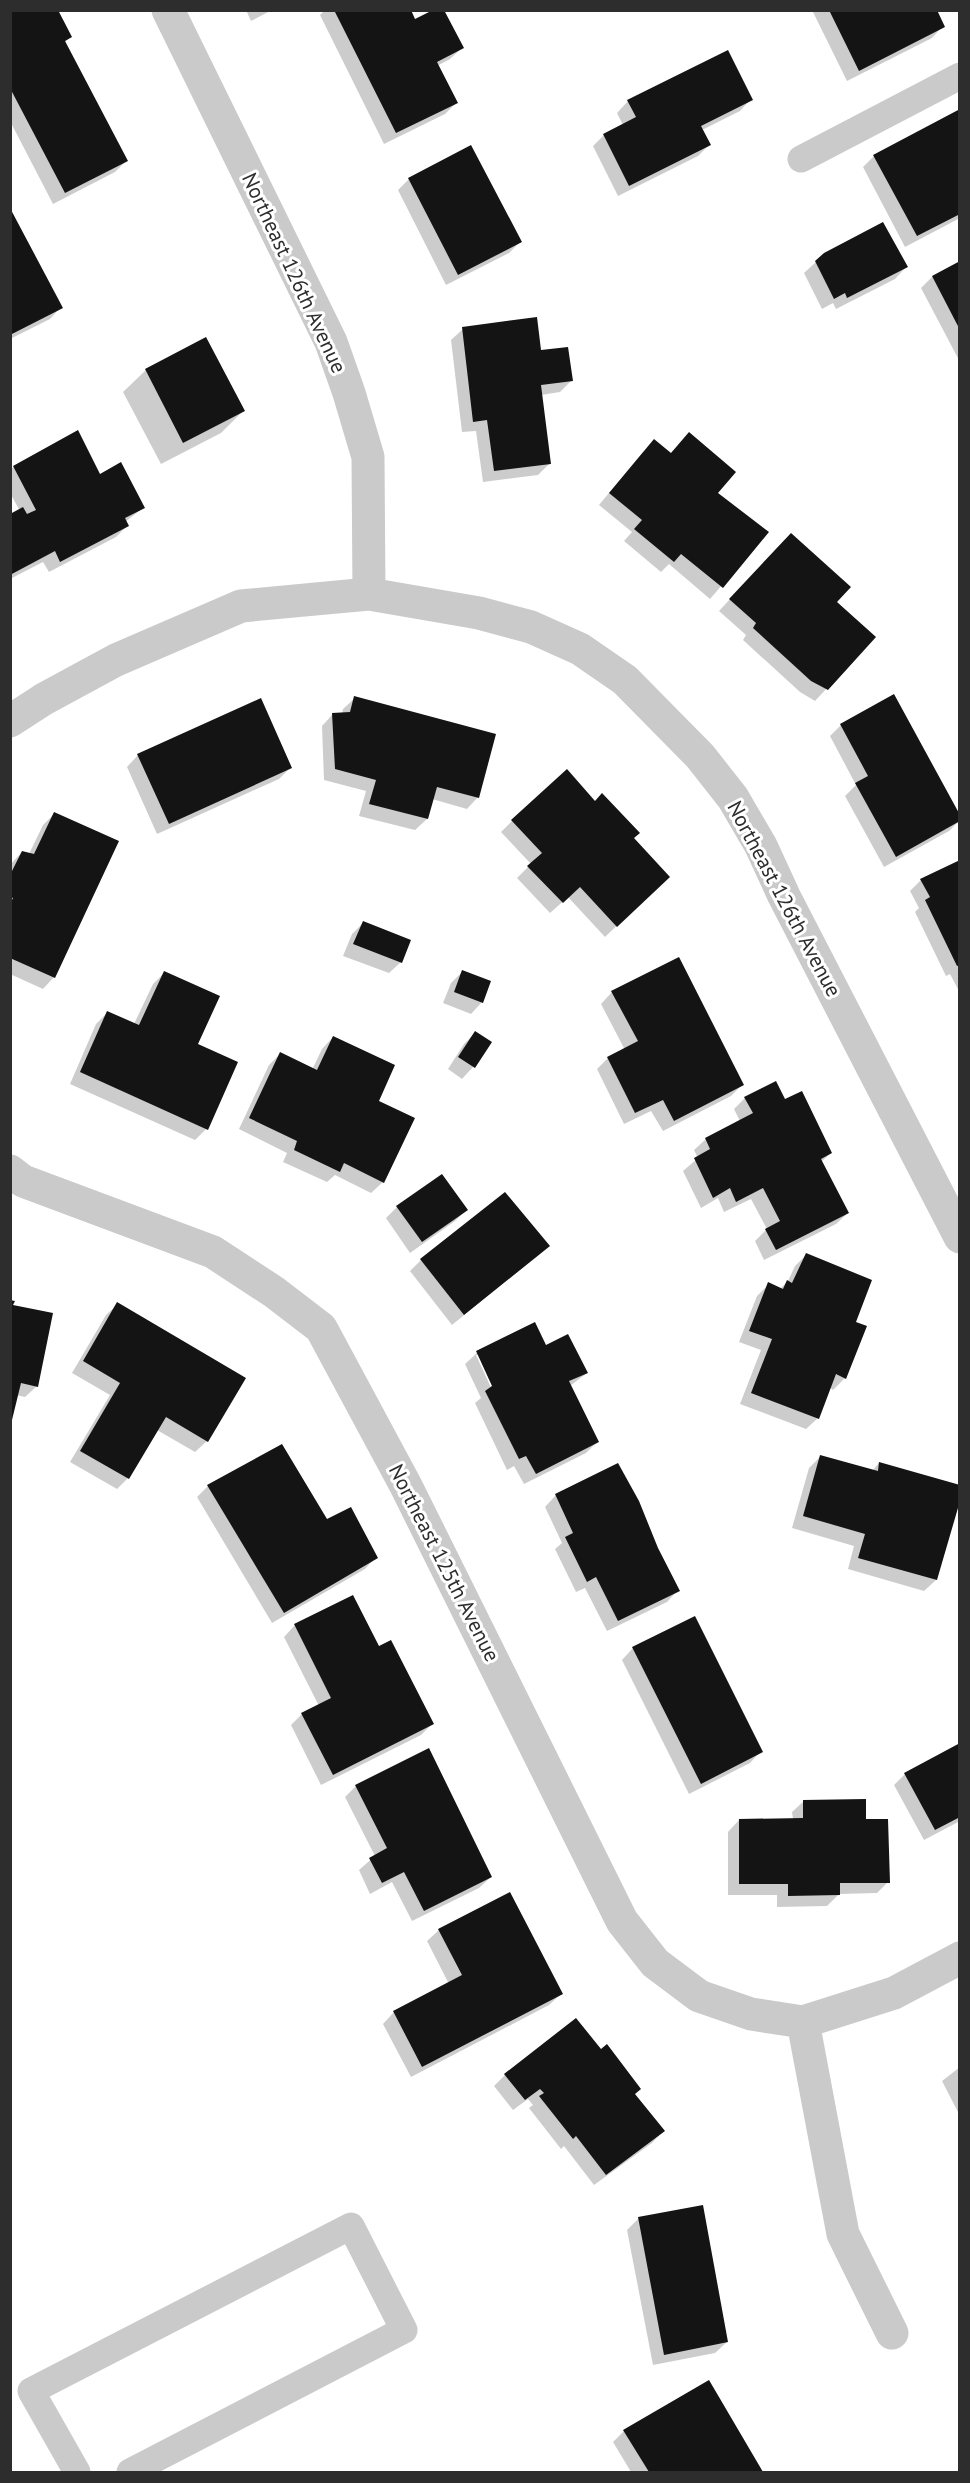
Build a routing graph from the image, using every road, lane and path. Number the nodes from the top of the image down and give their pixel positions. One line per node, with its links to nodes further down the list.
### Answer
1 (168, 10): 4 (street, Northeast 126th Avenue)
2 (960, 76): 3 (lane)
3 (801, 159)
4 (369, 594): 5 (street); 7 (street, Northeast 126th Avenue)
5 (10, 721)
6 (10, 1172): 9 (street, Northeast 125th Avenue)
7 (960, 1237)
8 (960, 1959): 9 (street)
9 (803, 2022): 10 (street)
10 (892, 2333)
11 (77, 2472): 12 (lane)
12 (130, 2472)

